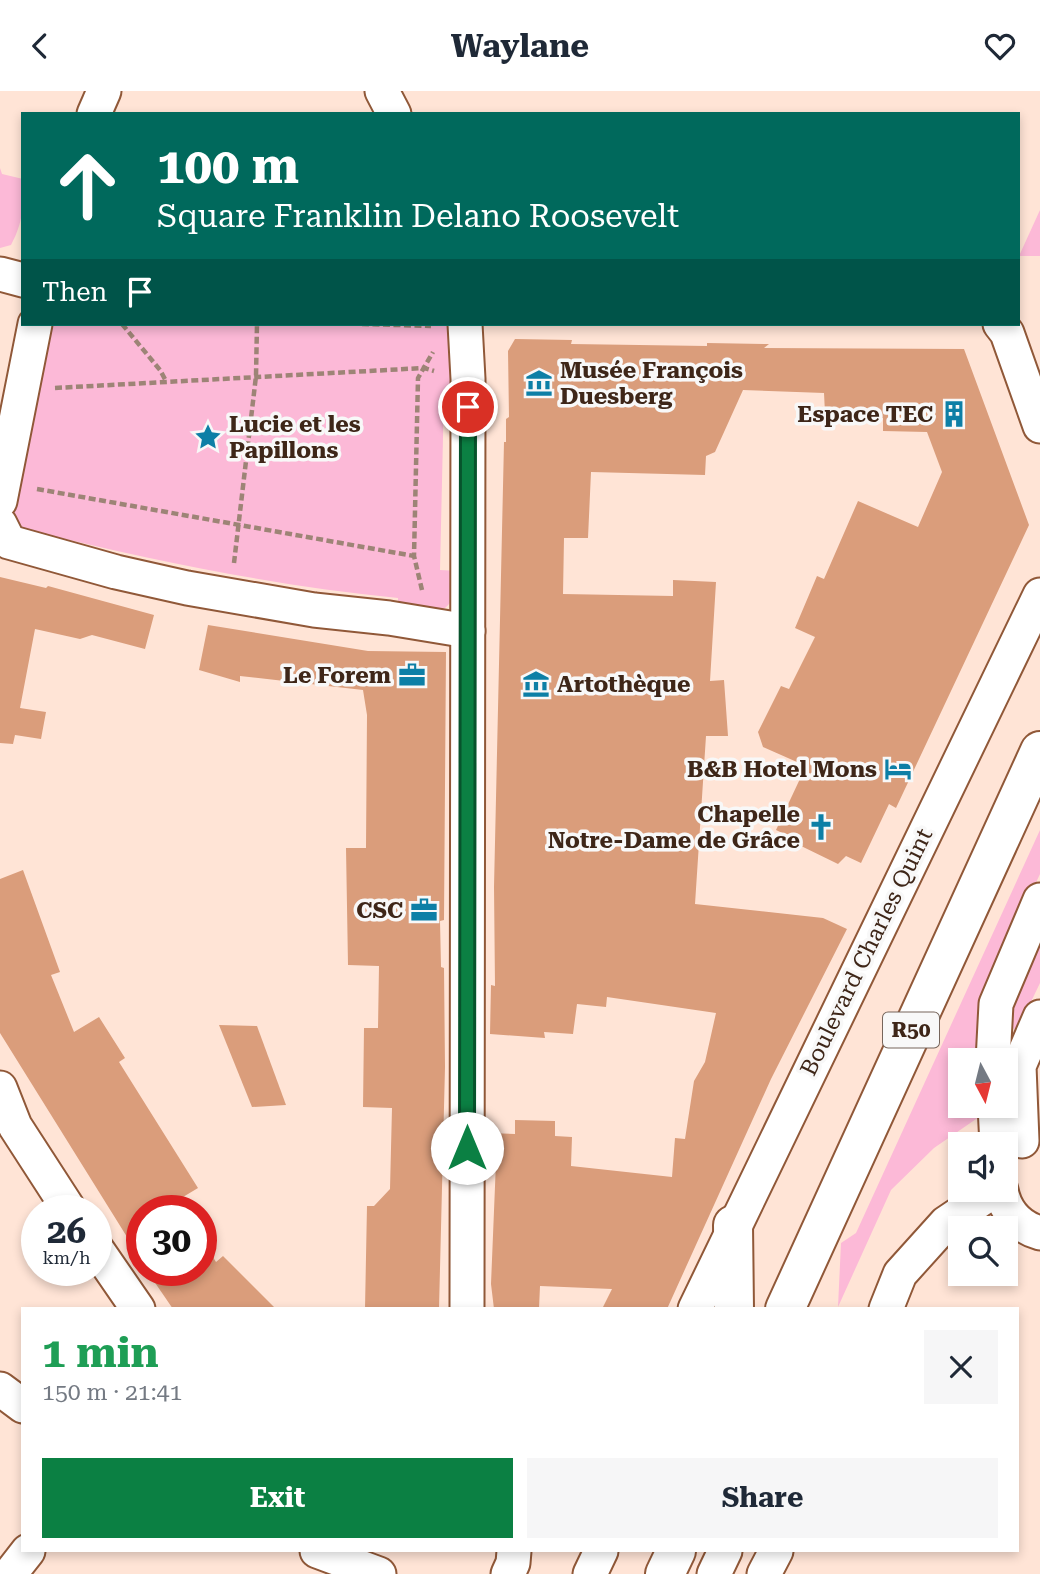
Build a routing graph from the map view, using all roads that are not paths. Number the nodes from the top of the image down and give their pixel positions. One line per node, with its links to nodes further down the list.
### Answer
1 (104, 91): 3 (street)
2 (382, 91): 4 (street)
3 (95, 112)
4 (393, 112)
5 (0, 274): 6 (street)
6 (21, 279)
7 (35, 326): 12 (street)
8 (452, 326): 15 (street)
9 (1003, 328): 10 (street); 11 (street)
10 (1040, 344)
11 (1040, 426)
12 (2, 492)
13 (0, 524): 15 (street)
14 (1040, 595): 25 (street, Boulevard Charles Quint)
15 (468, 631): 29 (street)
16 (1040, 751): 32 (highway, R50)
17 (1040, 900): 19 (street)
18 (1040, 1017): 21 (street)
19 (994, 1048)
20 (0, 1088): 22 (street)
21 (1016, 1132)
22 (60, 1195)
23 (977, 1202): 33 (street)
24 (1005, 1202): 26 (street)
25 (733, 1225): 30 (street, Boulevard Charles Quint); 31 (highway)
26 (1040, 1233)
27 (112, 1271): 28 (street)
28 (137, 1307)
29 (467, 1307)
30 (696, 1307)
31 (734, 1307)
32 (786, 1307)
33 (887, 1307)
34 (0, 1389): 35 (street)
35 (21, 1405)
36 (27, 1552): 44 (street)
37 (320, 1552): 45 (street)
38 (394, 1552): 46 (street)
39 (514, 1552): 47 (street)
40 (601, 1552): 48 (street)
41 (676, 1552): 49 (highway)
42 (725, 1552): 50 (street)
43 (775, 1552): 51 (street)
44 (10, 1574)
45 (379, 1574)
46 (393, 1574)
47 (508, 1574)
48 (590, 1574)
49 (665, 1574)
50 (715, 1574)
51 (764, 1574)

